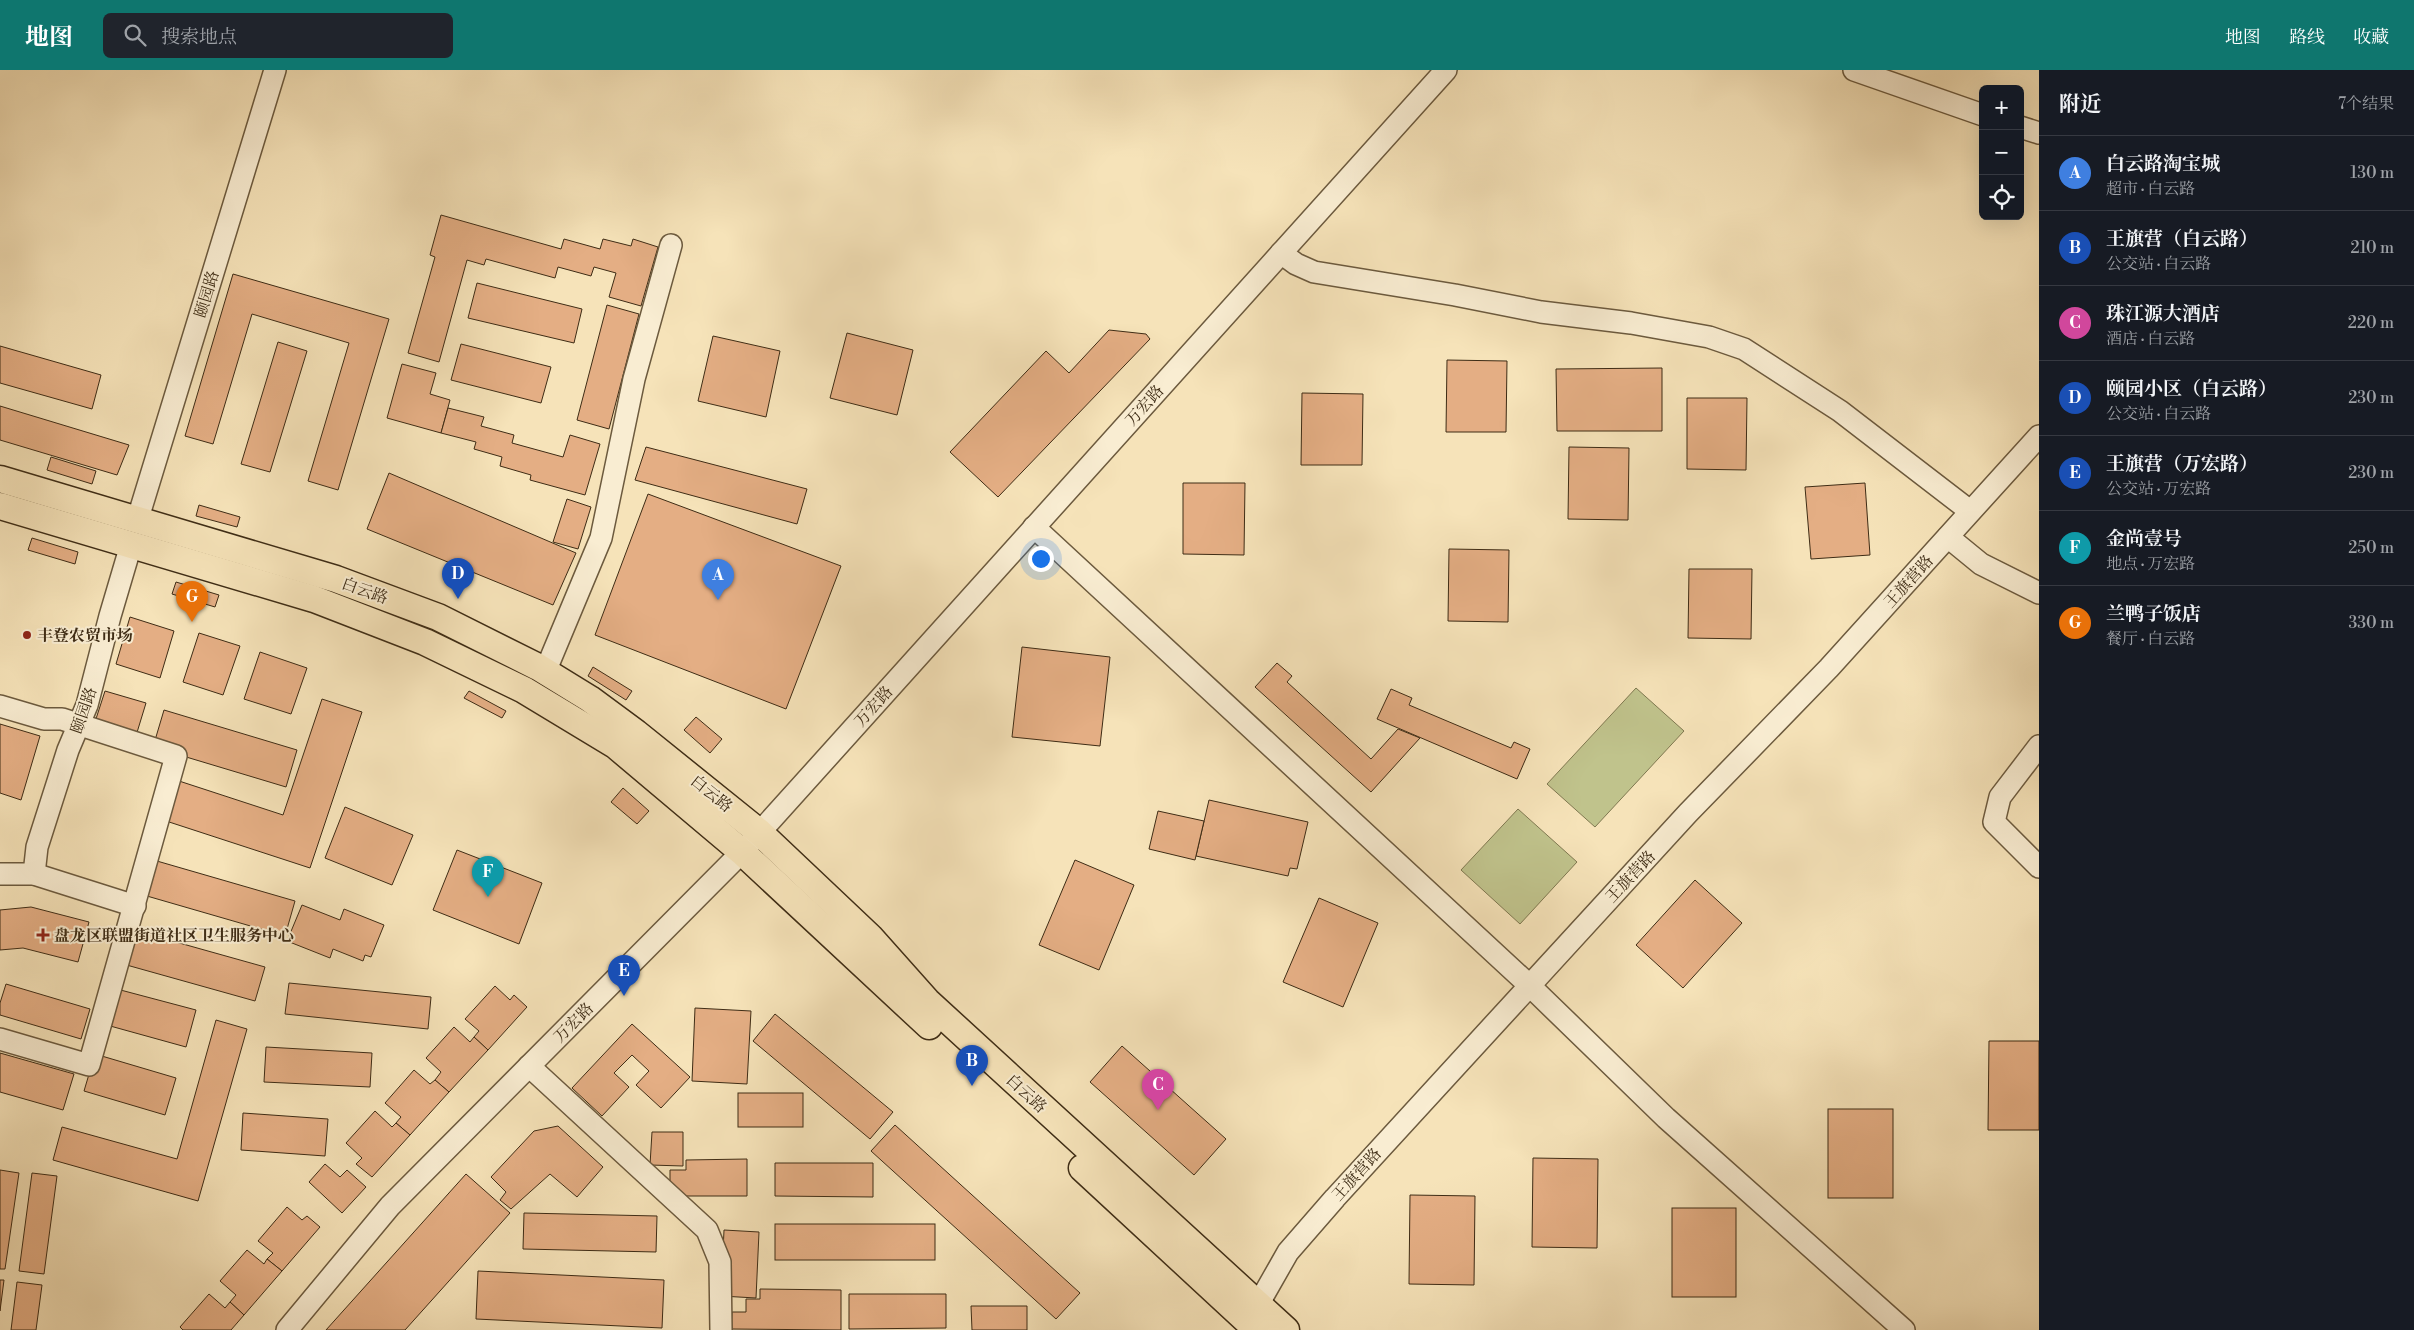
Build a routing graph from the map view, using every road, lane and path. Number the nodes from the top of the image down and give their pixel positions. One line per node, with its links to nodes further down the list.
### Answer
1 (275, 70): 13 (street, 颐园路)
2 (1446, 70): 8 (street, 万宏路)
3 (1854, 70): 4 (street)
4 (1979, 114)
5 (2024, 128): 6 (street)
6 (2039, 133)
7 (671, 245): 18 (street)
8 (1281, 253): 12 (street); 14 (street, 万宏路)
9 (2039, 436): 12 (street, 王旗营路)
10 (0, 479): 13 (main road, 白云路)
11 (0, 506): 16 (main road, 白云路)
12 (1970, 511): 15 (street, 王旗营路)
13 (138, 518): 18 (main road, 白云路)
14 (1034, 527): 22 (street, 万宏路); 28 (street)
15 (1948, 537): 17 (street); 28 (street, 王旗营路)
16 (131, 545): 20 (street, 颐园路); 23 (main road, 白云路)
17 (2039, 594)
18 (545, 672): 22 (main road, 白云路)
19 (0, 706): 20 (street)
20 (78, 725): 26 (street, 颐园路); 27 (street)
21 (2039, 746): 24 (street)
22 (760, 832): 23 (street, 万宏路); 31 (main road, 白云路)
23 (742, 852): 30 (street, 万宏路); 31 (main road, 白云路)
24 (2039, 867)
25 (0, 874): 26 (street)
26 (34, 874): 27 (street)
27 (135, 906): 29 (street)
28 (1529, 985): 31 (street, 王旗营路); 35 (street)
29 (0, 1039)
30 (529, 1066): 32 (street, 万宏路); 33 (street)
31 (1251, 1322): 34 (main road, 白云路)
32 (287, 1330)
33 (721, 1330)
34 (1286, 1330)
35 (1904, 1330)

